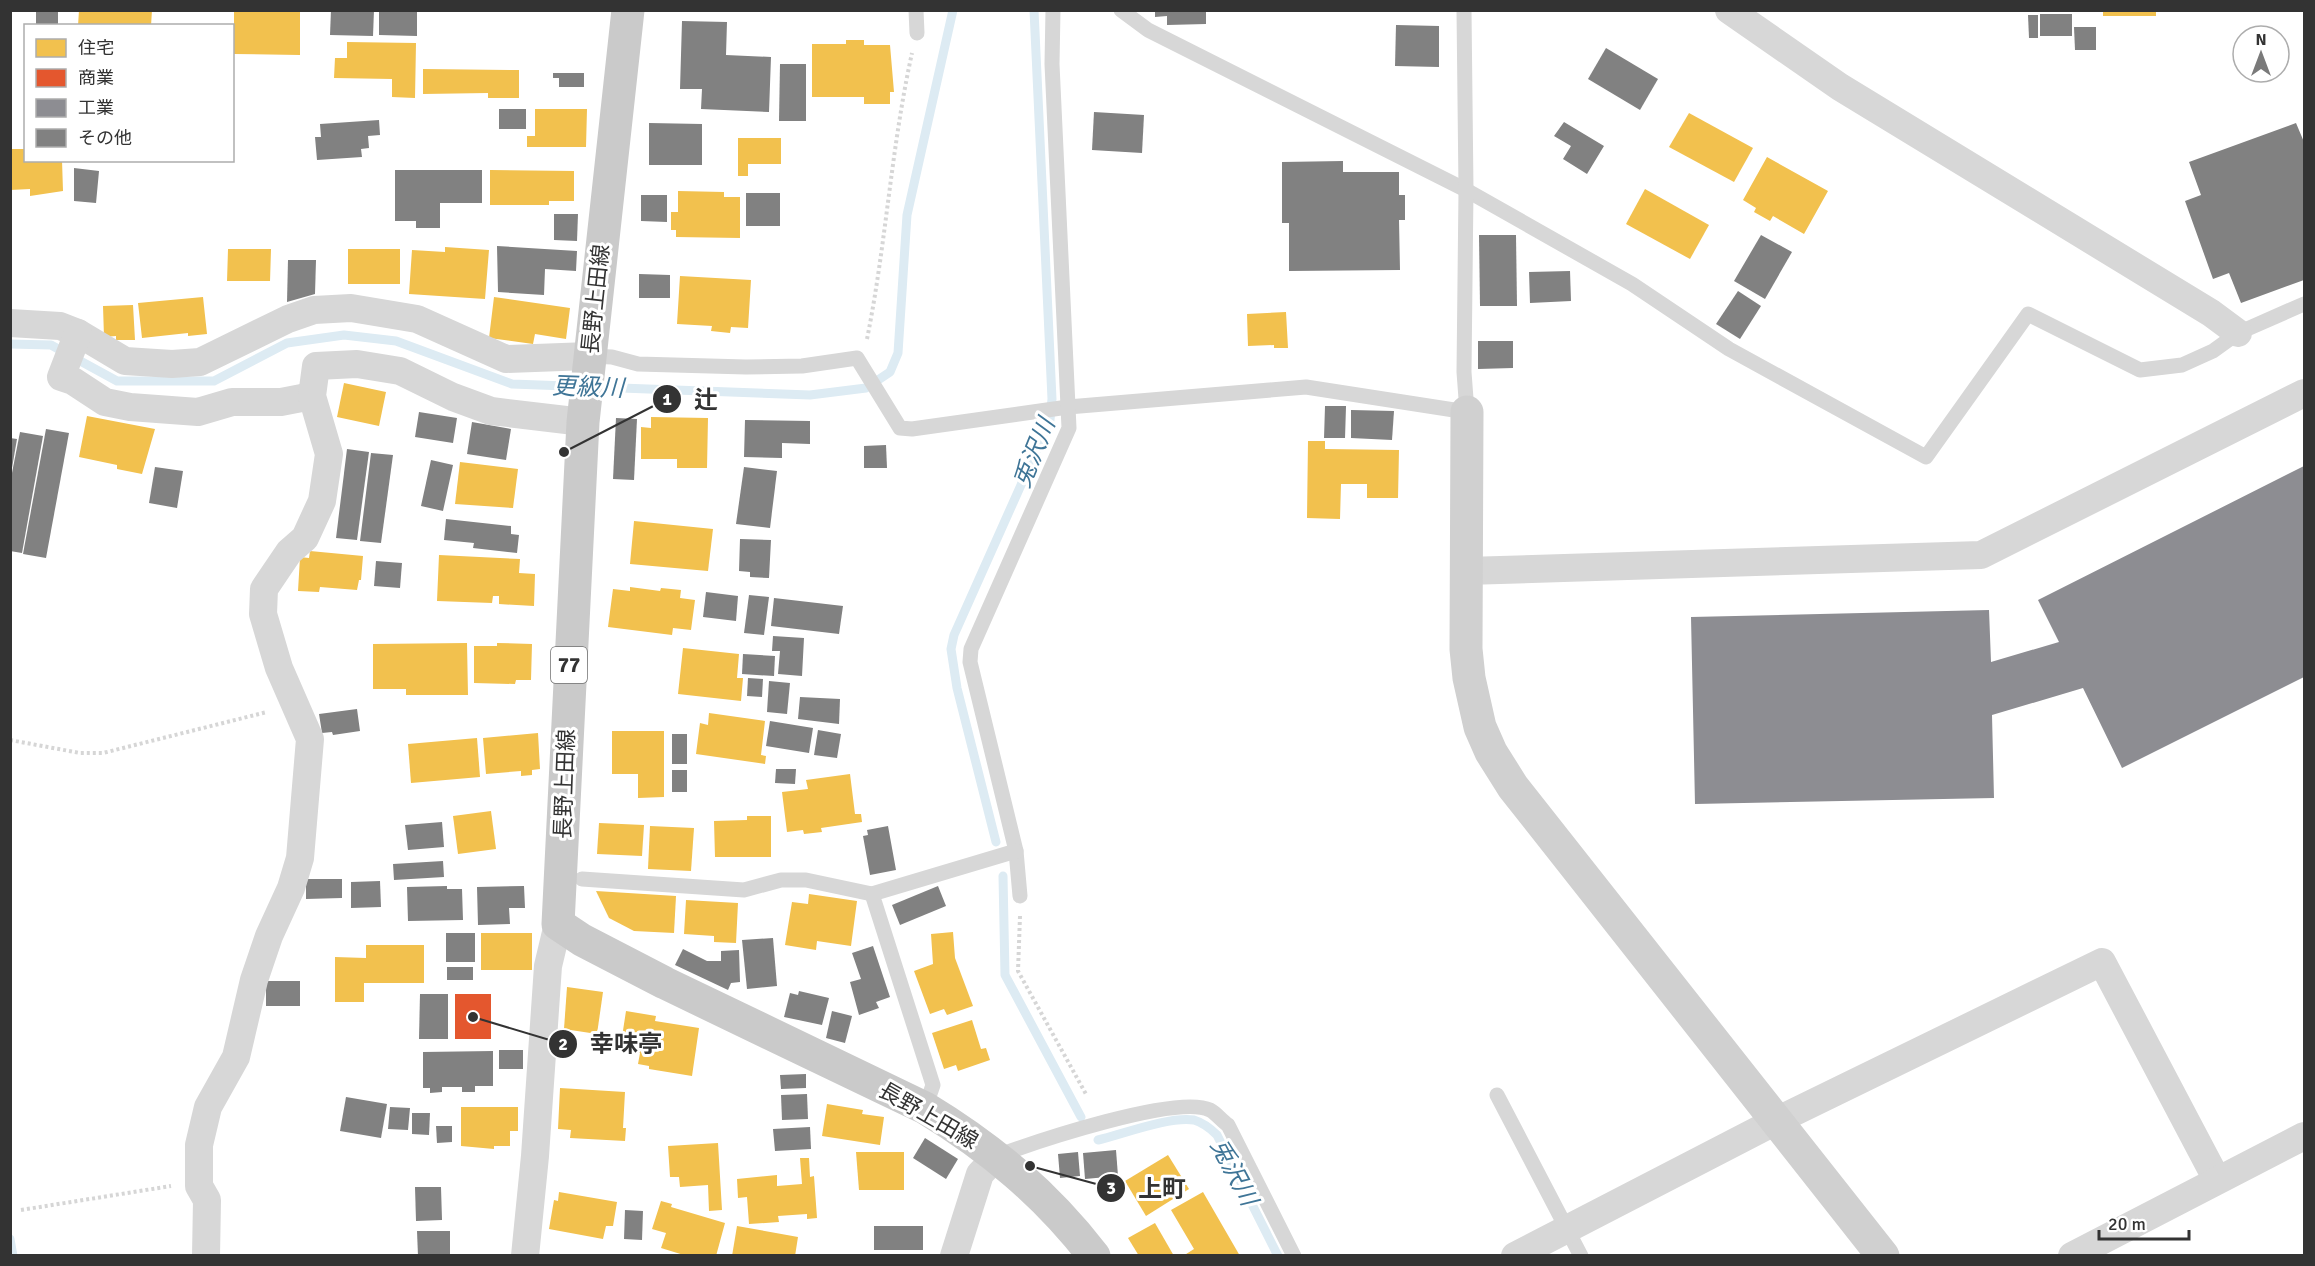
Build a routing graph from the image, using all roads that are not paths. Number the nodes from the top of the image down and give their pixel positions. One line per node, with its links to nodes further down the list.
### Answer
1 (628, 10): 13 (main road, 長野上田線 / 77)
2 (916, 10): 7 (lane)
3 (1053, 10): 16 (lane)
4 (1121, 10): 8 (lane)
5 (1464, 10): 8 (lane)
6 (1729, 10): 11 (street)
7 (916, 33)
8 (1466, 190): 11 (lane); 17 (lane)
9 (2304, 304): 11 (lane)
10 (10, 323): 12 (street)
11 (2238, 333)
12 (77, 336): 13 (street); 15 (street)
13 (588, 361): 16 (lane); 18 (main road, 長野上田線 / 77)
14 (2304, 393): 19 (street)
15 (312, 396): 18 (street); 32 (street)
16 (1065, 408): 17 (lane); 20 (lane)
17 (1467, 412): 19 (street)
18 (584, 414): 24 (main road, 長野上田線 / 77)
19 (1466, 571): 27 (street)
20 (1016, 851): 22 (lane); 23 (lane)
21 (582, 879): 22 (lane)
22 (872, 894): 26 (lane)
23 (1020, 896)
24 (558, 924): 26 (main road, 長野上田線); 33 (street)
25 (1497, 1095): 31 (lane)
26 (925, 1108): 29 (main road, 長野上田線)
27 (1776, 1121): 30 (street); 31 (street); 39 (street)
28 (2304, 1136): 30 (street)
29 (997, 1156): 34 (street); 35 (main road, 長野上田線); 36 (lane)
30 (2217, 1180): 40 (street)
31 (1567, 1228): 37 (street); 38 (lane)
32 (206, 1256)
33 (525, 1256)
34 (954, 1256)
35 (1094, 1256)
36 (1294, 1256)
37 (1515, 1256)
38 (1581, 1256)
39 (1883, 1256)
40 (2072, 1256)

